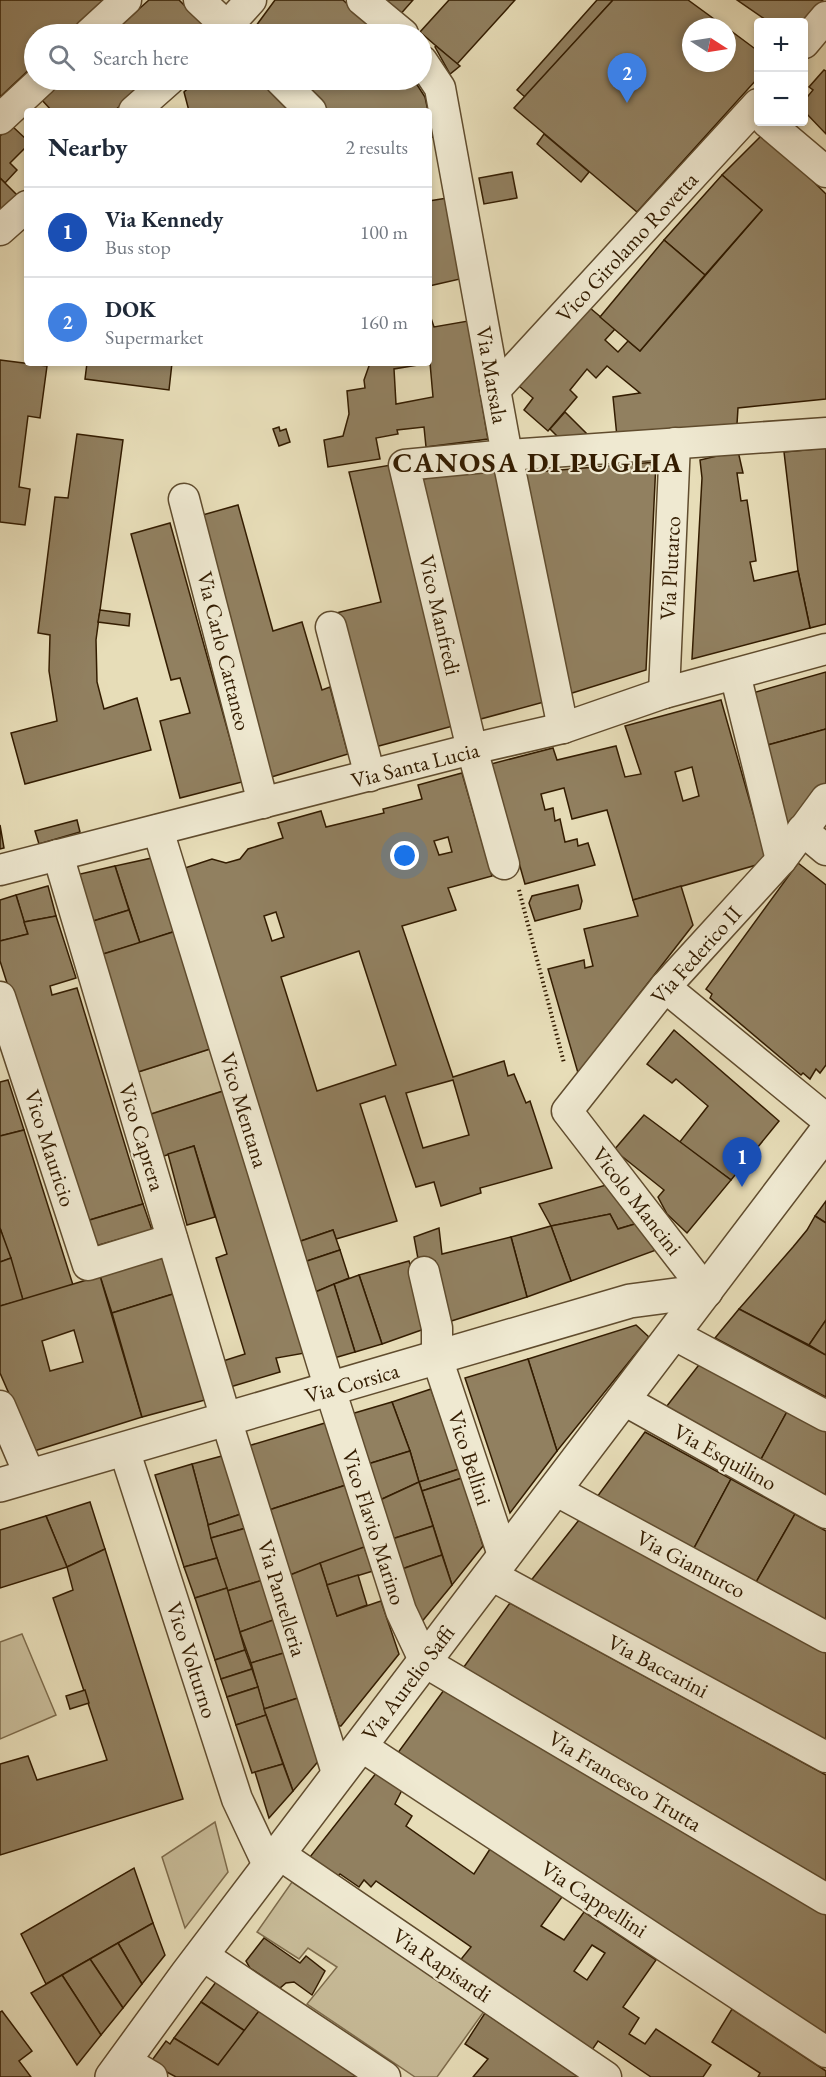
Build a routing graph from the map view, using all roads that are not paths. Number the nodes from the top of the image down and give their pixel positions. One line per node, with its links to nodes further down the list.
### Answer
1 (126, 0): 6 (street)
2 (199, 0): 7 (street)
3 (251, 0): 8 (street)
4 (362, 0): 9 (street)
5 (826, 17): 10 (street)
6 (100, 24)
7 (220, 24)
8 (233, 24)
9 (391, 24)
10 (808, 38)
11 (432, 76): 23 (street, Via Marsala)
12 (31, 90): 18 (street)
13 (158, 90): 15 (street)
14 (290, 90): 16 (street)
15 (137, 108)
16 (308, 108)
17 (754, 118): 23 (street, Vico Girolamo Rovetta)
18 (0, 119)
19 (774, 126): 20 (street)
20 (826, 172)
21 (24, 209): 22 (street)
22 (0, 230)
23 (495, 390): 26 (street, Via Marsala)
24 (826, 433): 25 (street)
25 (675, 443): 26 (street); 31 (street, Via Plutarco)
26 (507, 454): 32 (street, Via Marsala); 33 (street, Vico Manfredi)
27 (184, 499): 36 (street, Via Carlo Cattaneo)
28 (331, 627): 34 (street)
29 (826, 649): 30 (street, Via Santa Lucia)
30 (735, 674): 31 (street, Via Santa Lucia); 41 (street)
31 (664, 693): 32 (street, Via Santa Lucia)
32 (563, 728): 33 (street, Via Santa Lucia)
33 (472, 750): 34 (street, Via Santa Lucia); 42 (street, Vico Manfredi)
34 (370, 776): 36 (street, Via Santa Lucia)
35 (826, 799): 38 (street, Via Federico II)
36 (263, 804): 37 (street, Via Santa Lucia)
37 (158, 830): 40 (street, Via Santa Lucia); 55 (street, Vico Mentana)
38 (802, 831): 39 (street); 41 (street, Via Federico II)
39 (826, 850)
40 (58, 855): 43 (street, Via Santa Lucia); 50 (street, Vico Caprera)
41 (782, 860): 44 (street, Via Federico II)
42 (504, 864)
43 (0, 870)
44 (665, 987): 47 (street, Via Federico II); 48 (street)
45 (0, 997): 46 (street, Vico Mauricio)
46 (11, 1068): 50 (street, Vico Mauricio)
47 (571, 1106): 52 (street, Vicolo Mancini)
48 (826, 1119)
49 (826, 1132): 52 (street, Via Aurelio Saffi)
50 (172, 1239): 59 (street, Vico Caprera)
51 (424, 1272): 54 (street, Vico Bellini)
52 (706, 1291): 53 (street, Via Aurelio Saffi); 54 (street, Via Corsica)
53 (673, 1334): 56 (street, Via Aurelio Saffi); 58 (street)
54 (437, 1358): 55 (street, Via Corsica); 64 (street, Vico Bellini)
55 (330, 1389): 59 (street, Via Corsica); 66 (street, Vico Flavio Marino)
56 (624, 1400): 62 (street, Via Aurelio Saffi); 63 (street, Via Esquilino)
57 (0, 1406): 61 (street)
58 (826, 1416)
59 (226, 1419): 60 (street, Via Corsica); 69 (street, Via Pantelleria)
60 (124, 1449): 61 (street, Via Corsica); 70 (street, Vico Volturno)
61 (15, 1481)
62 (555, 1490): 64 (street, Via Aurelio Saffi); 65 (street, Via Gianturco)
63 (826, 1513)
64 (497, 1567): 66 (street, Via Aurelio Saffi); 68 (street, Via Baccarini)
65 (826, 1637)
66 (425, 1662): 67 (street, Via Aurelio Saffi); 71 (street, Via Francesco Trutta)
67 (361, 1746): 69 (street, Via Aurelio Saffi); 73 (street, Via Cappellini)
68 (826, 1757)
69 (338, 1776): 70 (street, Via Aurelio Saffi)
70 (274, 1861): 72 (street, Via Aurelio Saffi); 77 (street, Via Rapisardi)
71 (826, 1899)
72 (202, 1955): 74 (street, Via Aurelio Saffi); 76 (street)
73 (826, 2052)
74 (117, 2068): 75 (street)
75 (153, 2077)
76 (385, 2077)
77 (606, 2077)

